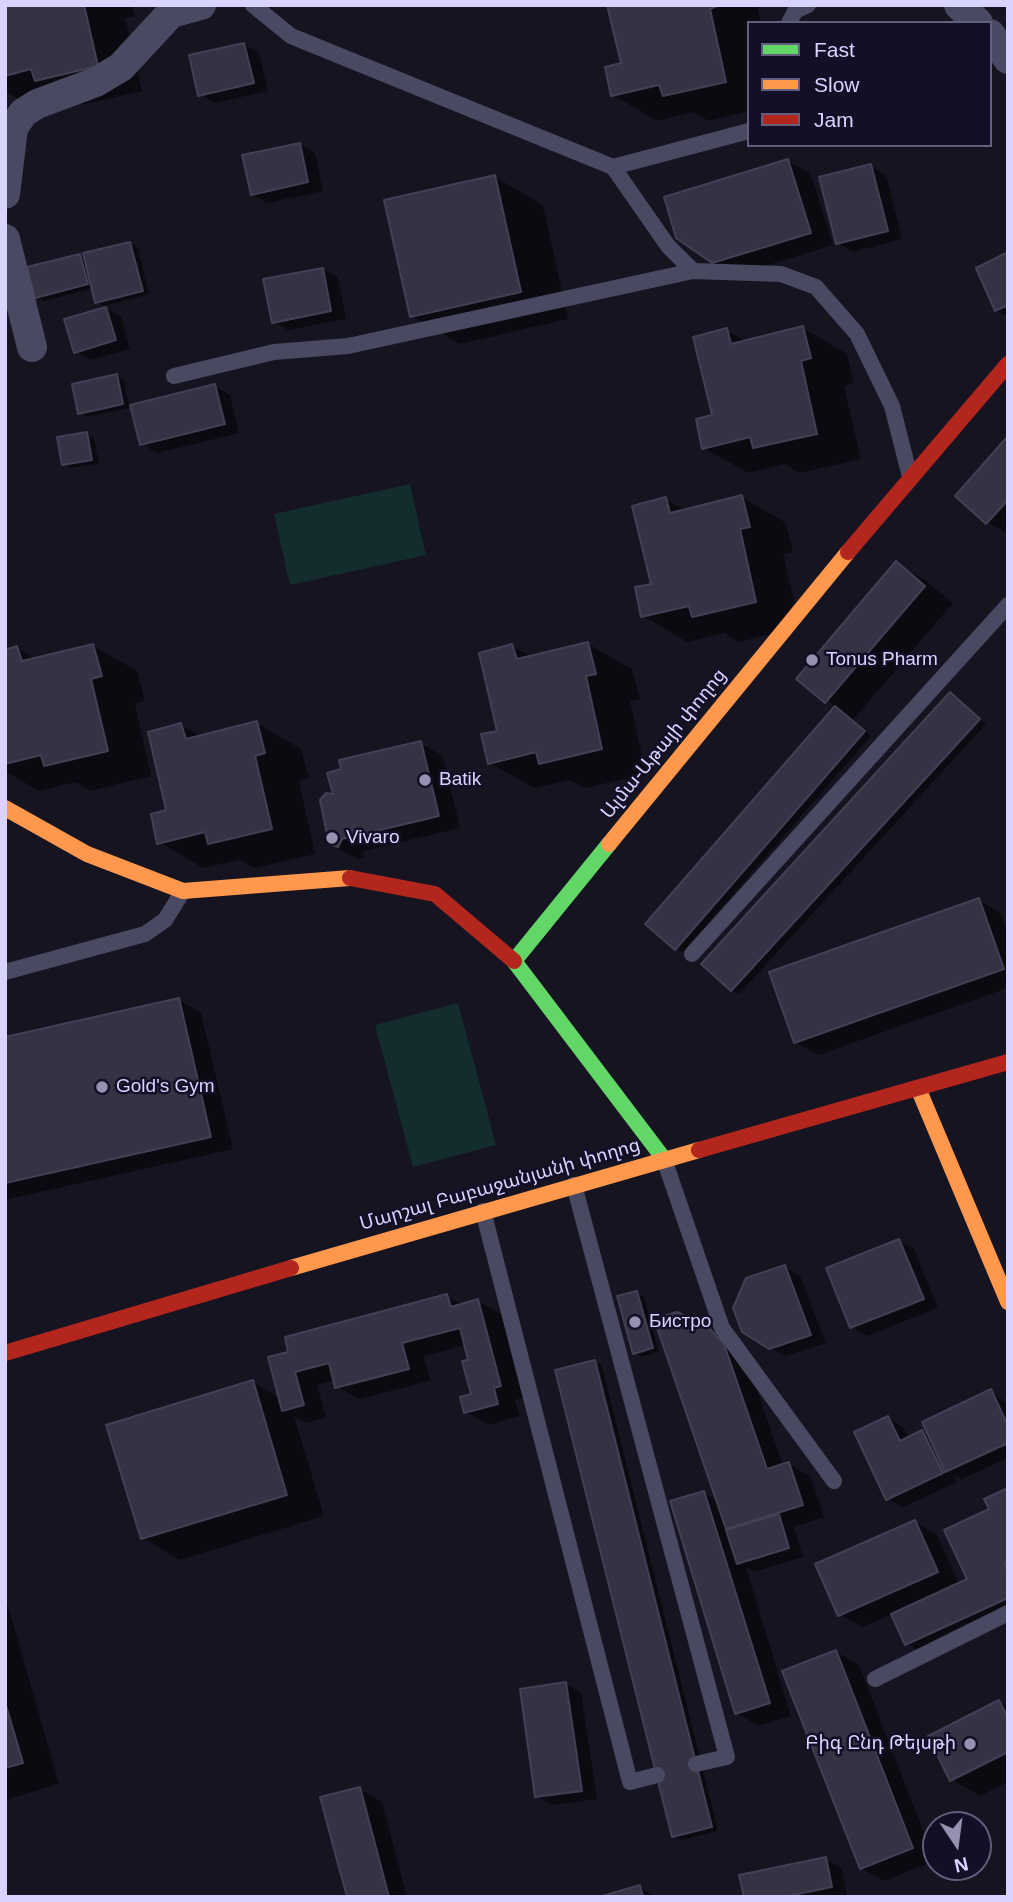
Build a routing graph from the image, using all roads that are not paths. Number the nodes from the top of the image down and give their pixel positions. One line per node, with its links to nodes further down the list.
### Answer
1 (201, 5): 5 (street)
2 (253, 5): 12 (lane)
3 (808, 5): 6 (lane)
4 (959, 5): 7 (street)
5 (169, 9): 10 (street)
6 (790, 21)
7 (976, 21)
8 (992, 37): 9 (street)
9 (1008, 59)
10 (9, 126): 13 (street)
11 (747, 132): 12 (lane)
12 (613, 167): 15 (lane)
13 (5, 194)
14 (5, 239): 16 (street)
15 (693, 271): 18 (lane); 19 (lane)
16 (32, 347)
17 (1008, 364): 19 (street, Ալմա-Աթայի փողոց)
18 (174, 376)
19 (910, 475): 24 (street, Ալմա-Աթայի փողոց)
20 (1008, 604): 23 (lane)
21 (5, 808): 22 (street)
22 (183, 891): 24 (street); 25 (lane)
23 (692, 954)
24 (514, 961): 28 (street)
25 (5, 972)
26 (1008, 1062): 27 (street, Մարշալ Բաբաջանյանի փողոց)
27 (918, 1088): 28 (street, Մարշալ Բաբաջանյանի փողոց); 31 (street)
28 (664, 1159): 29 (street, Մարշալ Բաբաջանյանի փողոց); 33 (lane)
29 (574, 1185): 30 (street, Մարշալ Բաբաջանյանի փողոց); 36 (lane)
30 (483, 1211): 32 (street, Մարշալ Բաբաջանյանի փողոց); 37 (lane)
31 (1008, 1302)
32 (5, 1353)
33 (834, 1481)
34 (1008, 1614): 35 (lane)
35 (874, 1679)
36 (696, 1765)
37 (657, 1775)

